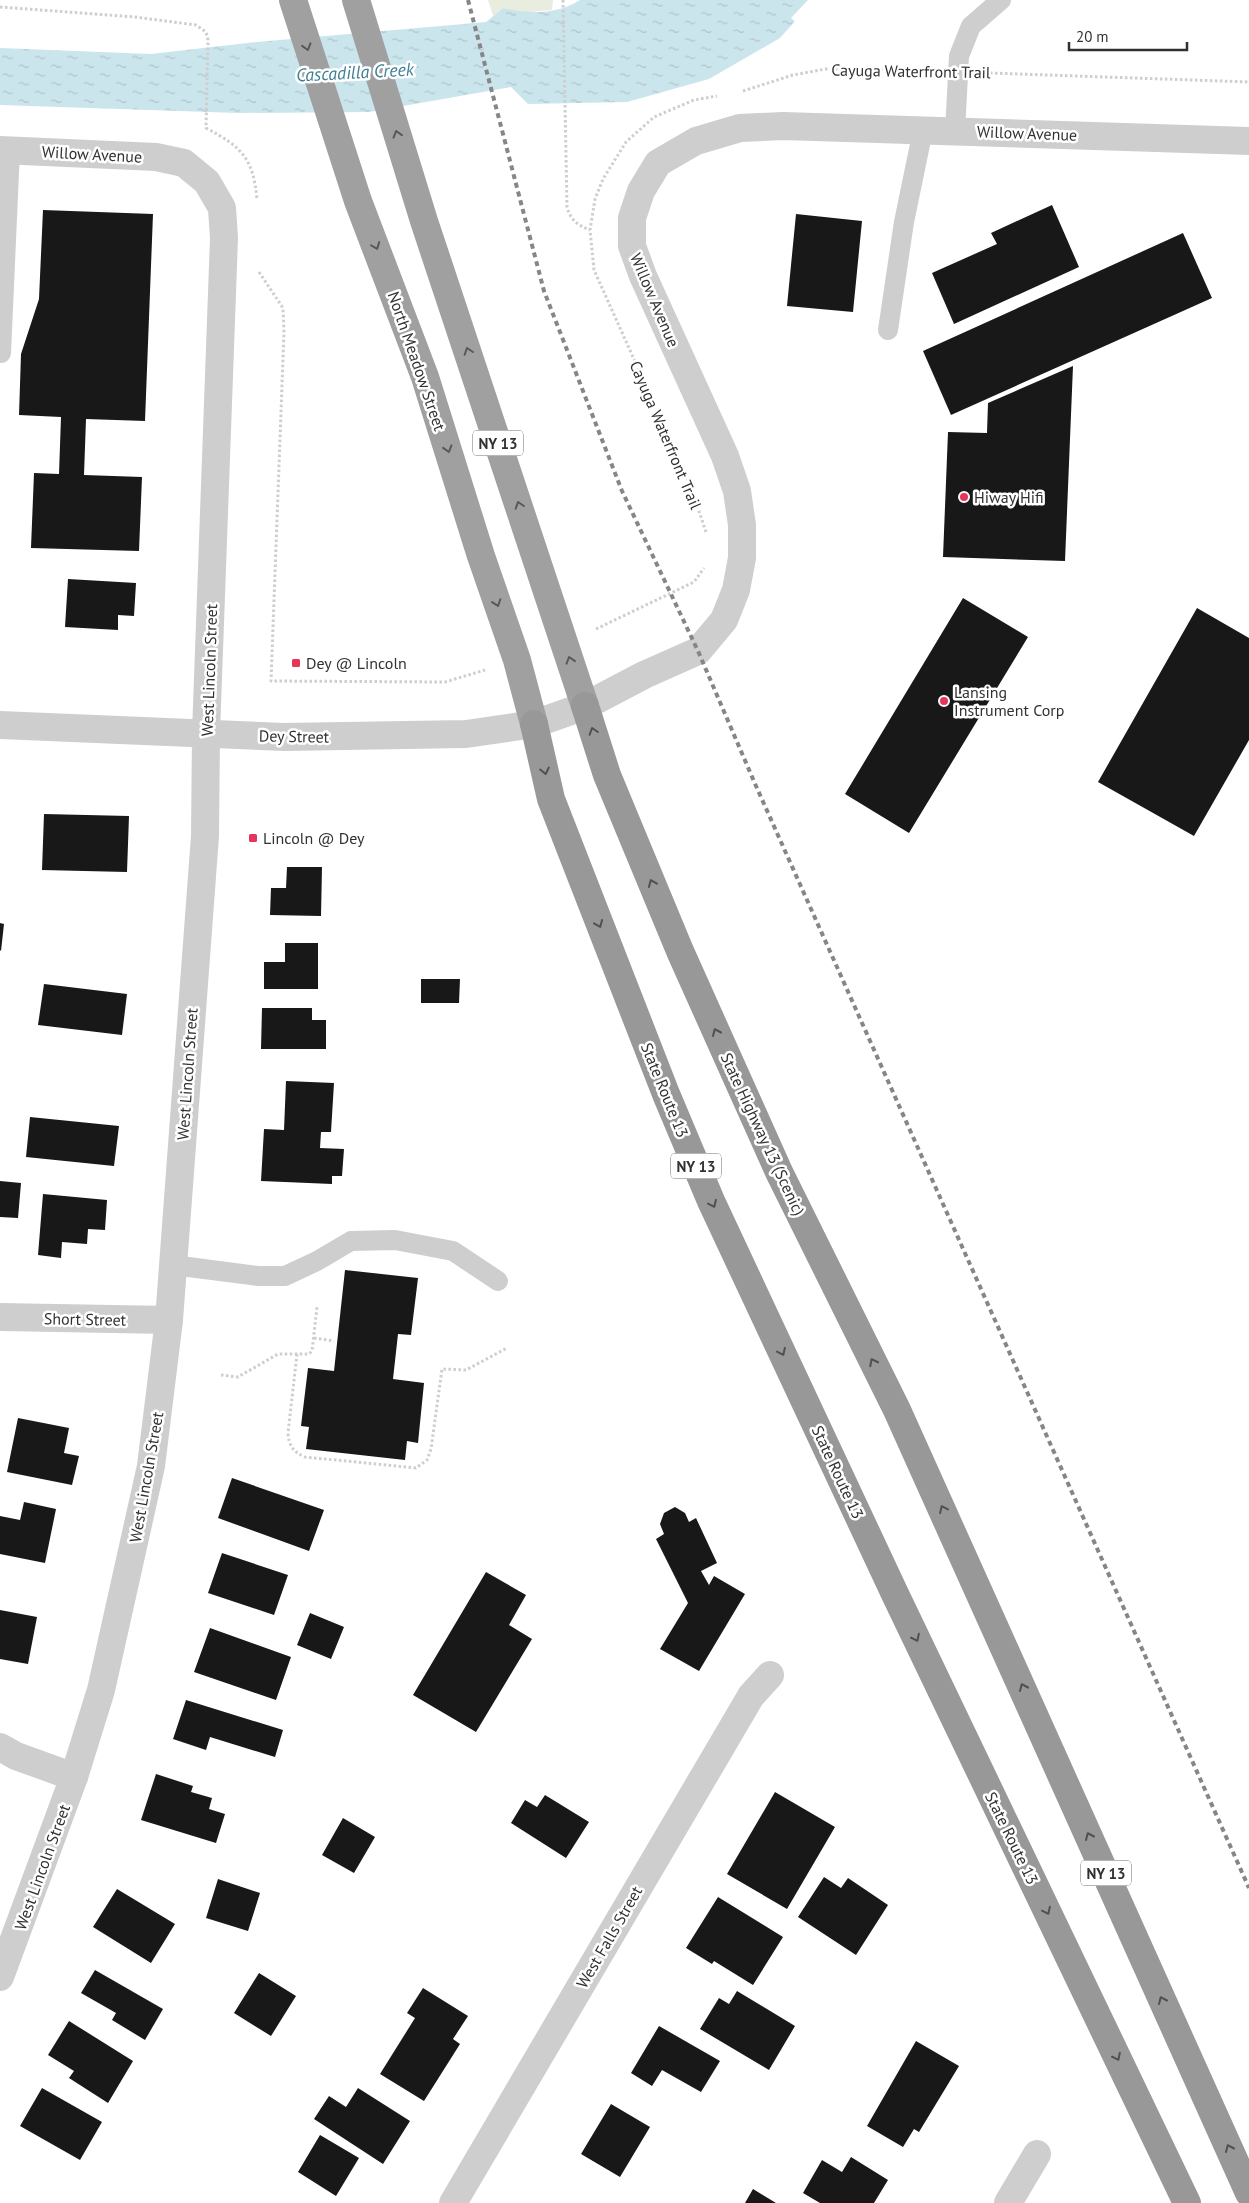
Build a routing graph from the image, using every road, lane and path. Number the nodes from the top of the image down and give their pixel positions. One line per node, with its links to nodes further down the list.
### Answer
1 (293, 0): 25 (highway, North Meadow Street / NY 13, one-way to 25)
2 (356, 0): 24 (highway, NY 13, one-way to 2)
3 (563, 0): 16 (path)
4 (1001, 0): 6 (lane)
5 (0, 7): 10 (path)
6 (957, 72): 7 (path, Cayuga Waterfront Trail); 8 (path, Cayuga Waterfront Trail); 12 (lane)
7 (1249, 82)
8 (738, 93)
9 (720, 96): 16 (path, Cayuga Waterfront Trail)
10 (206, 114)
11 (923, 130): 12 (street, Willow Avenue); 18 (lane); 24 (street, Willow Avenue)
12 (955, 131): 13 (street, Willow Avenue)
13 (1249, 141)
14 (5, 150): 15 (street, Willow Avenue); 19 (lane)
15 (184, 164): 27 (street, West Lincoln Street)
16 (590, 230): 20 (path, Cayuga Waterfront Trail)
17 (258, 270): 23 (path)
18 (888, 330)
19 (1, 353)
20 (708, 538)
21 (705, 558): 22 (path)
22 (611, 622)
23 (455, 679)
24 (584, 706): 25 (street, Dey Street); 43 (highway, State Highway 13 (Scenic) / NY 13, one-way to 24)
25 (534, 724): 27 (street, Dey Street); 46 (highway, State Route 13 / NY 13, one-way to 46)
26 (0, 725): 27 (street, Dey Street)
27 (206, 732): 28 (street, West Lincoln Street)
28 (173, 1265): 29 (lane); 32 (street, West Lincoln Street)
29 (498, 1281)
30 (317, 1307): 33 (path)
31 (0, 1317): 32 (street, Short Street)
32 (169, 1320): 40 (street, West Lincoln Street)
33 (314, 1338): 34 (path); 36 (path)
34 (334, 1341)
35 (507, 1348): 36 (path)
36 (297, 1354): 37 (path)
37 (221, 1375)
38 (770, 1675): 44 (street, West Falls Street)
39 (0, 1747): 40 (street)
40 (74, 1778): 41 (street, West Lincoln Street)
41 (0, 1977)
42 (1037, 2154): 45 (street)
43 (1249, 2193)
44 (453, 2203)
45 (1008, 2203)
46 (1187, 2203)

